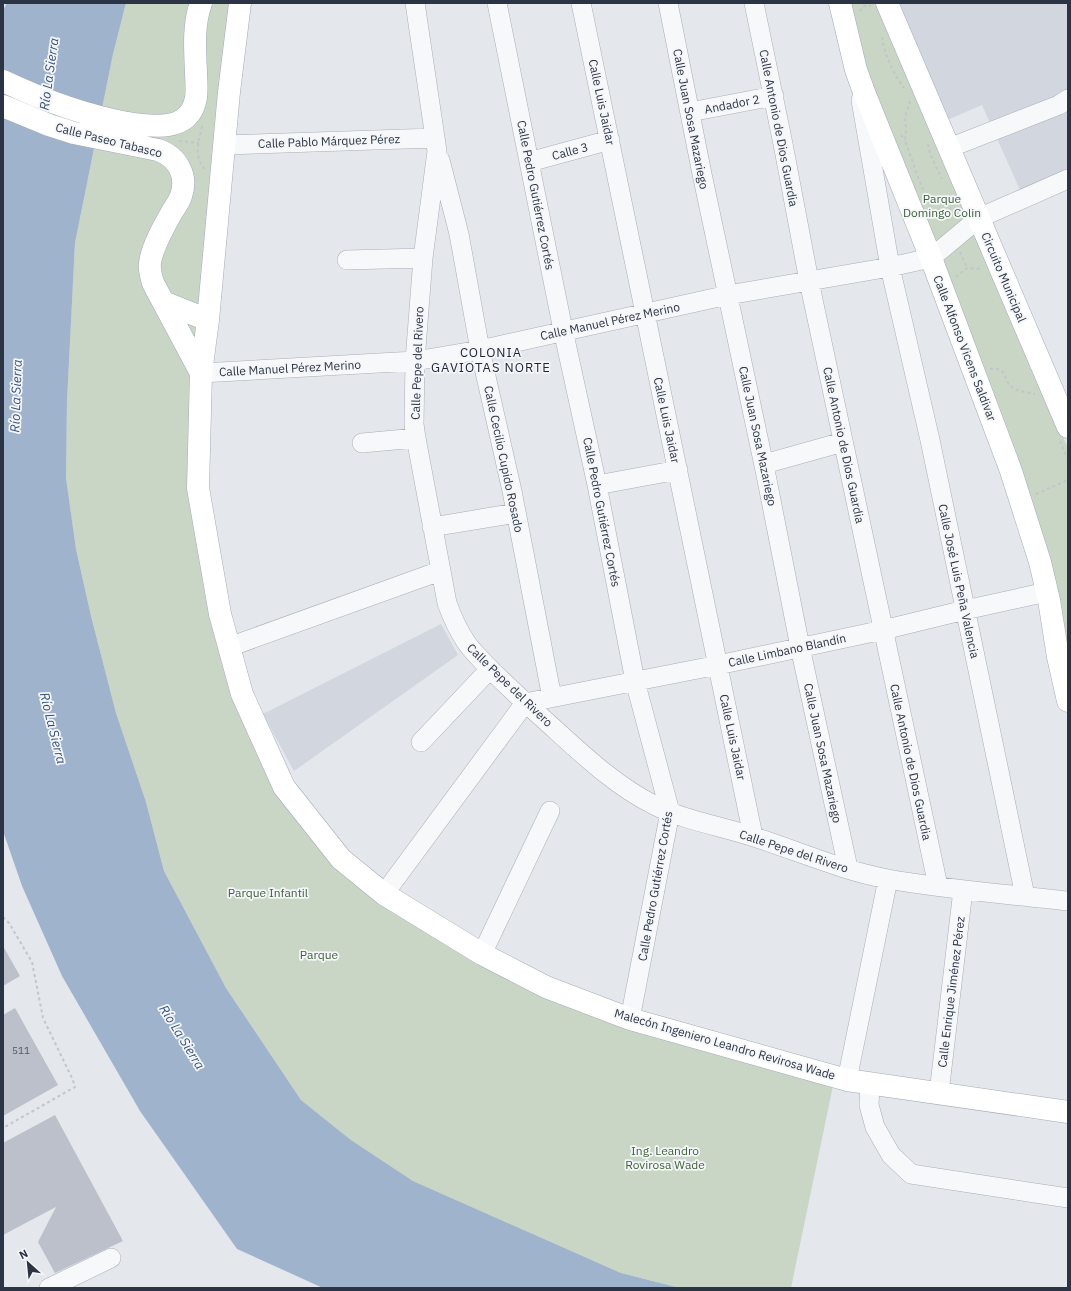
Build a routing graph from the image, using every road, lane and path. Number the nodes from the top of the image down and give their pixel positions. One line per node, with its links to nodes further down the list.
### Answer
1 (200, 3): 22 (main road, Calle Paseo Tabasco)
2 (415, 3): 25 (street, Calle Pepe del Rivero)
3 (497, 3): 28 (street, Calle Pedro Gutiérrez Cortés)
4 (581, 3): 23 (street, Calle Luis Jaidar)
5 (668, 3): 20 (street, Calle Juan Sosa Mazariego)
6 (754, 3): 16 (street, Calle Antonio de Dios Guardia)
7 (840, 3): 13 (main road, Calle Alfonso Vicens Saldivar)
8 (235, 4): 26 (main road, Malecón Ingeniero Leandro Revirosa Wade)
9 (865, 4): 10 (path); 11 (path)
10 (880, 6): 27 (main road)
11 (860, 14)
12 (882, 34): 15 (path)
13 (856, 70): 38 (main road, Calle Alfonso Vicens Saldivar); 40 (street, Calle José Luis Peña Valencia)
14 (3, 81): 22 (main road, Calle Paseo Tabasco)
15 (905, 90)
16 (774, 96): 20 (street, Andador 2); 44 (street, Calle Antonio de Dios Guardia)
17 (909, 97): 24 (path)
18 (1068, 99): 27 (street)
19 (3, 106): 22 (main road, Calle Paseo Tabasco)
20 (690, 112): 45 (street, Calle Juan Sosa Mazariego)
21 (899, 132): 24 (path)
22 (149, 137): 46 (main road, Calle Paseo Tabasco)
23 (610, 140): 28 (street, Calle 3); 47 (street, Calle Luis Jaidar)
24 (904, 141): 30 (path)
25 (436, 144): 26 (street, Calle Pablo Márquez Pérez); 37 (street, Calle Pepe del Rivero); 50 (street, Calle Cecilio Cupido Rosado)
26 (224, 145): 48 (main road, Malecón Ingeniero Leandro Revirosa Wade)
27 (949, 148): 33 (main road)
28 (529, 162): 49 (street, Calle Pedro Gutiérrez Cortés)
29 (1066, 184): 33 (street, Circuito Municipal)
30 (923, 194)
31 (930, 212): 32 (path)
32 (945, 212)
33 (979, 218): 38 (street, Calle Manuel Pérez Merino); 55 (main road, Circuito Municipal)
34 (964, 247): 35 (path)
35 (960, 251): 36 (path); 41 (path)
36 (956, 255)
37 (423, 258): 39 (street); 51 (street, Calle Pepe del Rivero)
38 (931, 258): 40 (street, Calle Manuel Pérez Merino); 67 (main road, Calle Alfonso Vicens Saldivar)
39 (347, 260)
40 (890, 267): 44 (street, Calle Manuel Pérez Merino); 68 (street, Calle José Luis Peña Valencia)
41 (967, 268): 42 (path); 43 (path)
42 (984, 269)
43 (952, 273)
44 (809, 281): 45 (street, Calle Manuel Pérez Merino); 57 (street, Calle Antonio de Dios Guardia)
45 (728, 295): 47 (street, Calle Manuel Pérez Merino); 59 (street, Calle Juan Sosa Mazariego)
46 (163, 302): 48 (main road); 53 (main road, Calle Paseo Tabasco)
47 (646, 313): 49 (street, Calle Manuel Pérez Merino); 60 (street, Calle Luis Jaidar)
48 (208, 320): 53 (main road, Malecón Ingeniero Leandro Revirosa Wade)
49 (563, 330): 50 (street, Calle Manuel Pérez Merino); 62 (street, Calle Pedro Gutiérrez Cortés)
50 (480, 350): 51 (street, Calle Manuel Pérez Merino); 64 (street, Calle Cecilio Cupido Rosado)
51 (415, 361): 53 (street, Calle Manuel Pérez Merino); 56 (street, Calle Pepe del Rivero)
52 (986, 363): 54 (path)
53 (201, 373): 70 (main road, Malecón Ingeniero Leandro Revirosa Wade)
54 (1040, 395)
55 (1068, 427)
56 (416, 438): 58 (street); 65 (street, Calle Pepe del Rivero)
57 (843, 442): 59 (street); 69 (street, Calle Antonio de Dios Guardia)
58 (362, 443)
59 (764, 464): 71 (street, Calle Juan Sosa Mazariego)
60 (678, 470): 62 (street); 72 (street, Calle Luis Jaidar)
61 (1068, 480): 63 (path)
62 (597, 485): 74 (street, Calle Pedro Gutiérrez Cortés)
63 (1033, 495)
64 (516, 513): 65 (street); 75 (street, Calle Cecilio Cupido Rosado)
65 (432, 527): 66 (street, Calle Pepe del Rivero)
66 (440, 571): 70 (street); 73 (street, Calle Pepe del Rivero)
67 (1047, 592): 68 (street, Calle Limbano Blandín); 76 (main road, Calle Alfonso Vicens Saldivar)
68 (965, 610): 69 (street, Calle Limbano Blandín); 87 (street, Calle José Luis Peña Valencia)
69 (883, 630): 71 (street, Calle Limbano Blandín); 84 (street, Calle Antonio de Dios Guardia)
70 (229, 647): 86 (main road, Malecón Ingeniero Leandro Revirosa Wade)
71 (800, 647): 72 (street, Calle Limbano Blandín); 82 (street, Calle Juan Sosa Mazariego)
72 (718, 665): 74 (street, Calle Limbano Blandín); 81 (street, Calle Luis Jaidar)
73 (490, 669): 77 (street, Calle Pepe del Rivero); 78 (street)
74 (635, 681): 75 (street, Calle Limbano Blandín); 80 (street, Calle Pedro Gutiérrez Cortés)
75 (552, 698): 77 (street, Calle Limbano Blandín)
76 (1068, 700)
77 (525, 703): 80 (street, Calle Pepe del Rivero); 86 (street)
78 (421, 742)
79 (550, 811): 90 (street)
80 (670, 812): 81 (street, Calle Pepe del Rivero); 91 (street, Calle Pedro Gutiérrez Cortés)
81 (753, 836): 82 (street, Calle Pepe del Rivero)
82 (848, 868): 83 (street, Calle Pepe del Rivero)
83 (888, 879): 84 (street, Calle Pepe del Rivero); 92 (street)
84 (938, 886): 85 (street, Calle Pepe del Rivero)
85 (963, 890): 87 (street, Calle Pepe del Rivero); 94 (street, Calle Enrique Jiménez Pérez)
86 (384, 894): 90 (main road, Malecón Ingeniero Leandro Revirosa Wade)
87 (1025, 896): 88 (street, Calle Pepe del Rivero)
88 (1068, 901)
89 (3, 917): 96 (path)
90 (482, 954): 91 (main road, Malecón Ingeniero Leandro Revirosa Wade)
91 (630, 1019): 92 (main road, Malecón Ingeniero Leandro Revirosa Wade)
92 (847, 1080): 93 (main road, Malecón Ingeniero Leandro Revirosa Wade)
93 (870, 1083): 94 (main road, Malecón Ingeniero Leandro Revirosa Wade); 97 (street)
94 (939, 1093): 95 (main road, Malecón Ingeniero Leandro Revirosa Wade)
95 (1068, 1112)
96 (3, 1128)
97 (1068, 1198)
98 (112, 1258): 99 (street)
99 (49, 1288)

